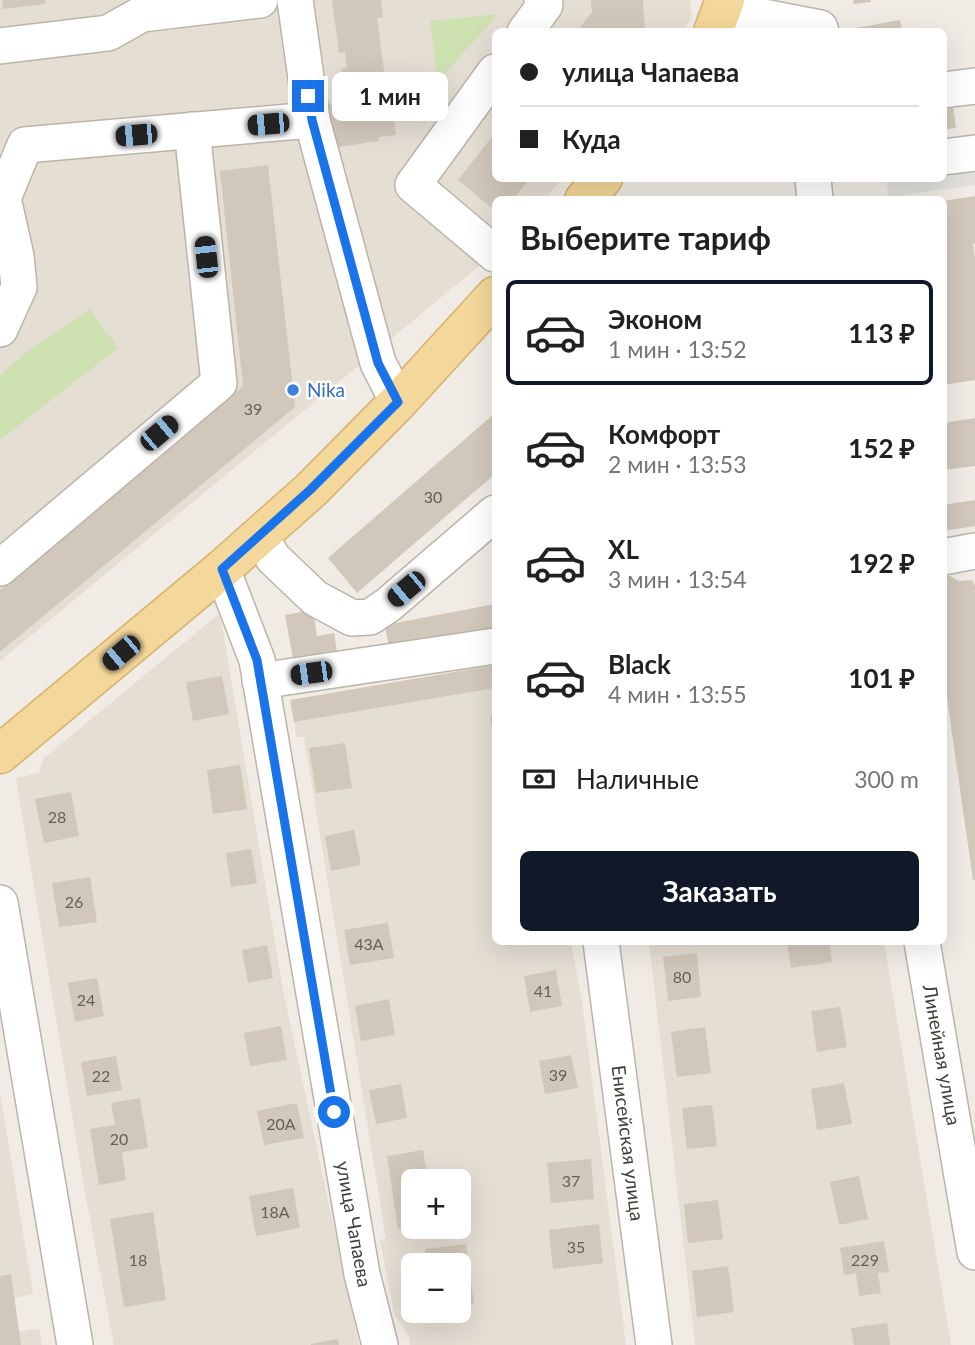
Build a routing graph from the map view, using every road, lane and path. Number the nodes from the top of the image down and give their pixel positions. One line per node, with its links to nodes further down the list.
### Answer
1 (260, 0): 7 (street)
2 (295, 0): 11 (street)
3 (542, 0): 5 (street)
4 (720, 14): 6 (street)
5 (528, 28)
6 (820, 28)
7 (0, 46)
8 (492, 76): 18 (street)
9 (975, 86): 10 (street)
10 (947, 90)
11 (312, 120): 12 (street); 21 (street)
12 (192, 130): 17 (street); 26 (street)
13 (975, 153): 14 (street)
14 (947, 156)
15 (600, 182): 16 (main road)
16 (587, 196)
17 (1, 197): 20 (street)
18 (492, 251)
19 (492, 299): 21 (main road)
20 (0, 330)
21 (398, 402): 23 (main road)
22 (492, 516): 28 (street)
23 (260, 535): 27 (main road); 28 (street)
24 (975, 551): 25 (street)
25 (947, 556)
26 (0, 568)
27 (222, 569): 31 (street, улица Чапаева); 32 (main road)
28 (352, 618): 30 (street)
29 (492, 646): 30 (street)
30 (362, 666): 31 (street)
31 (260, 681): 38 (street, улица Чапаева)
32 (0, 754)
33 (0, 903): 37 (street)
34 (601, 945): 39 (street, Енисейская улица)
35 (923, 945): 36 (street, Линейная улица)
36 (975, 1252)
37 (75, 1345)
38 (380, 1345)
39 (654, 1345)

